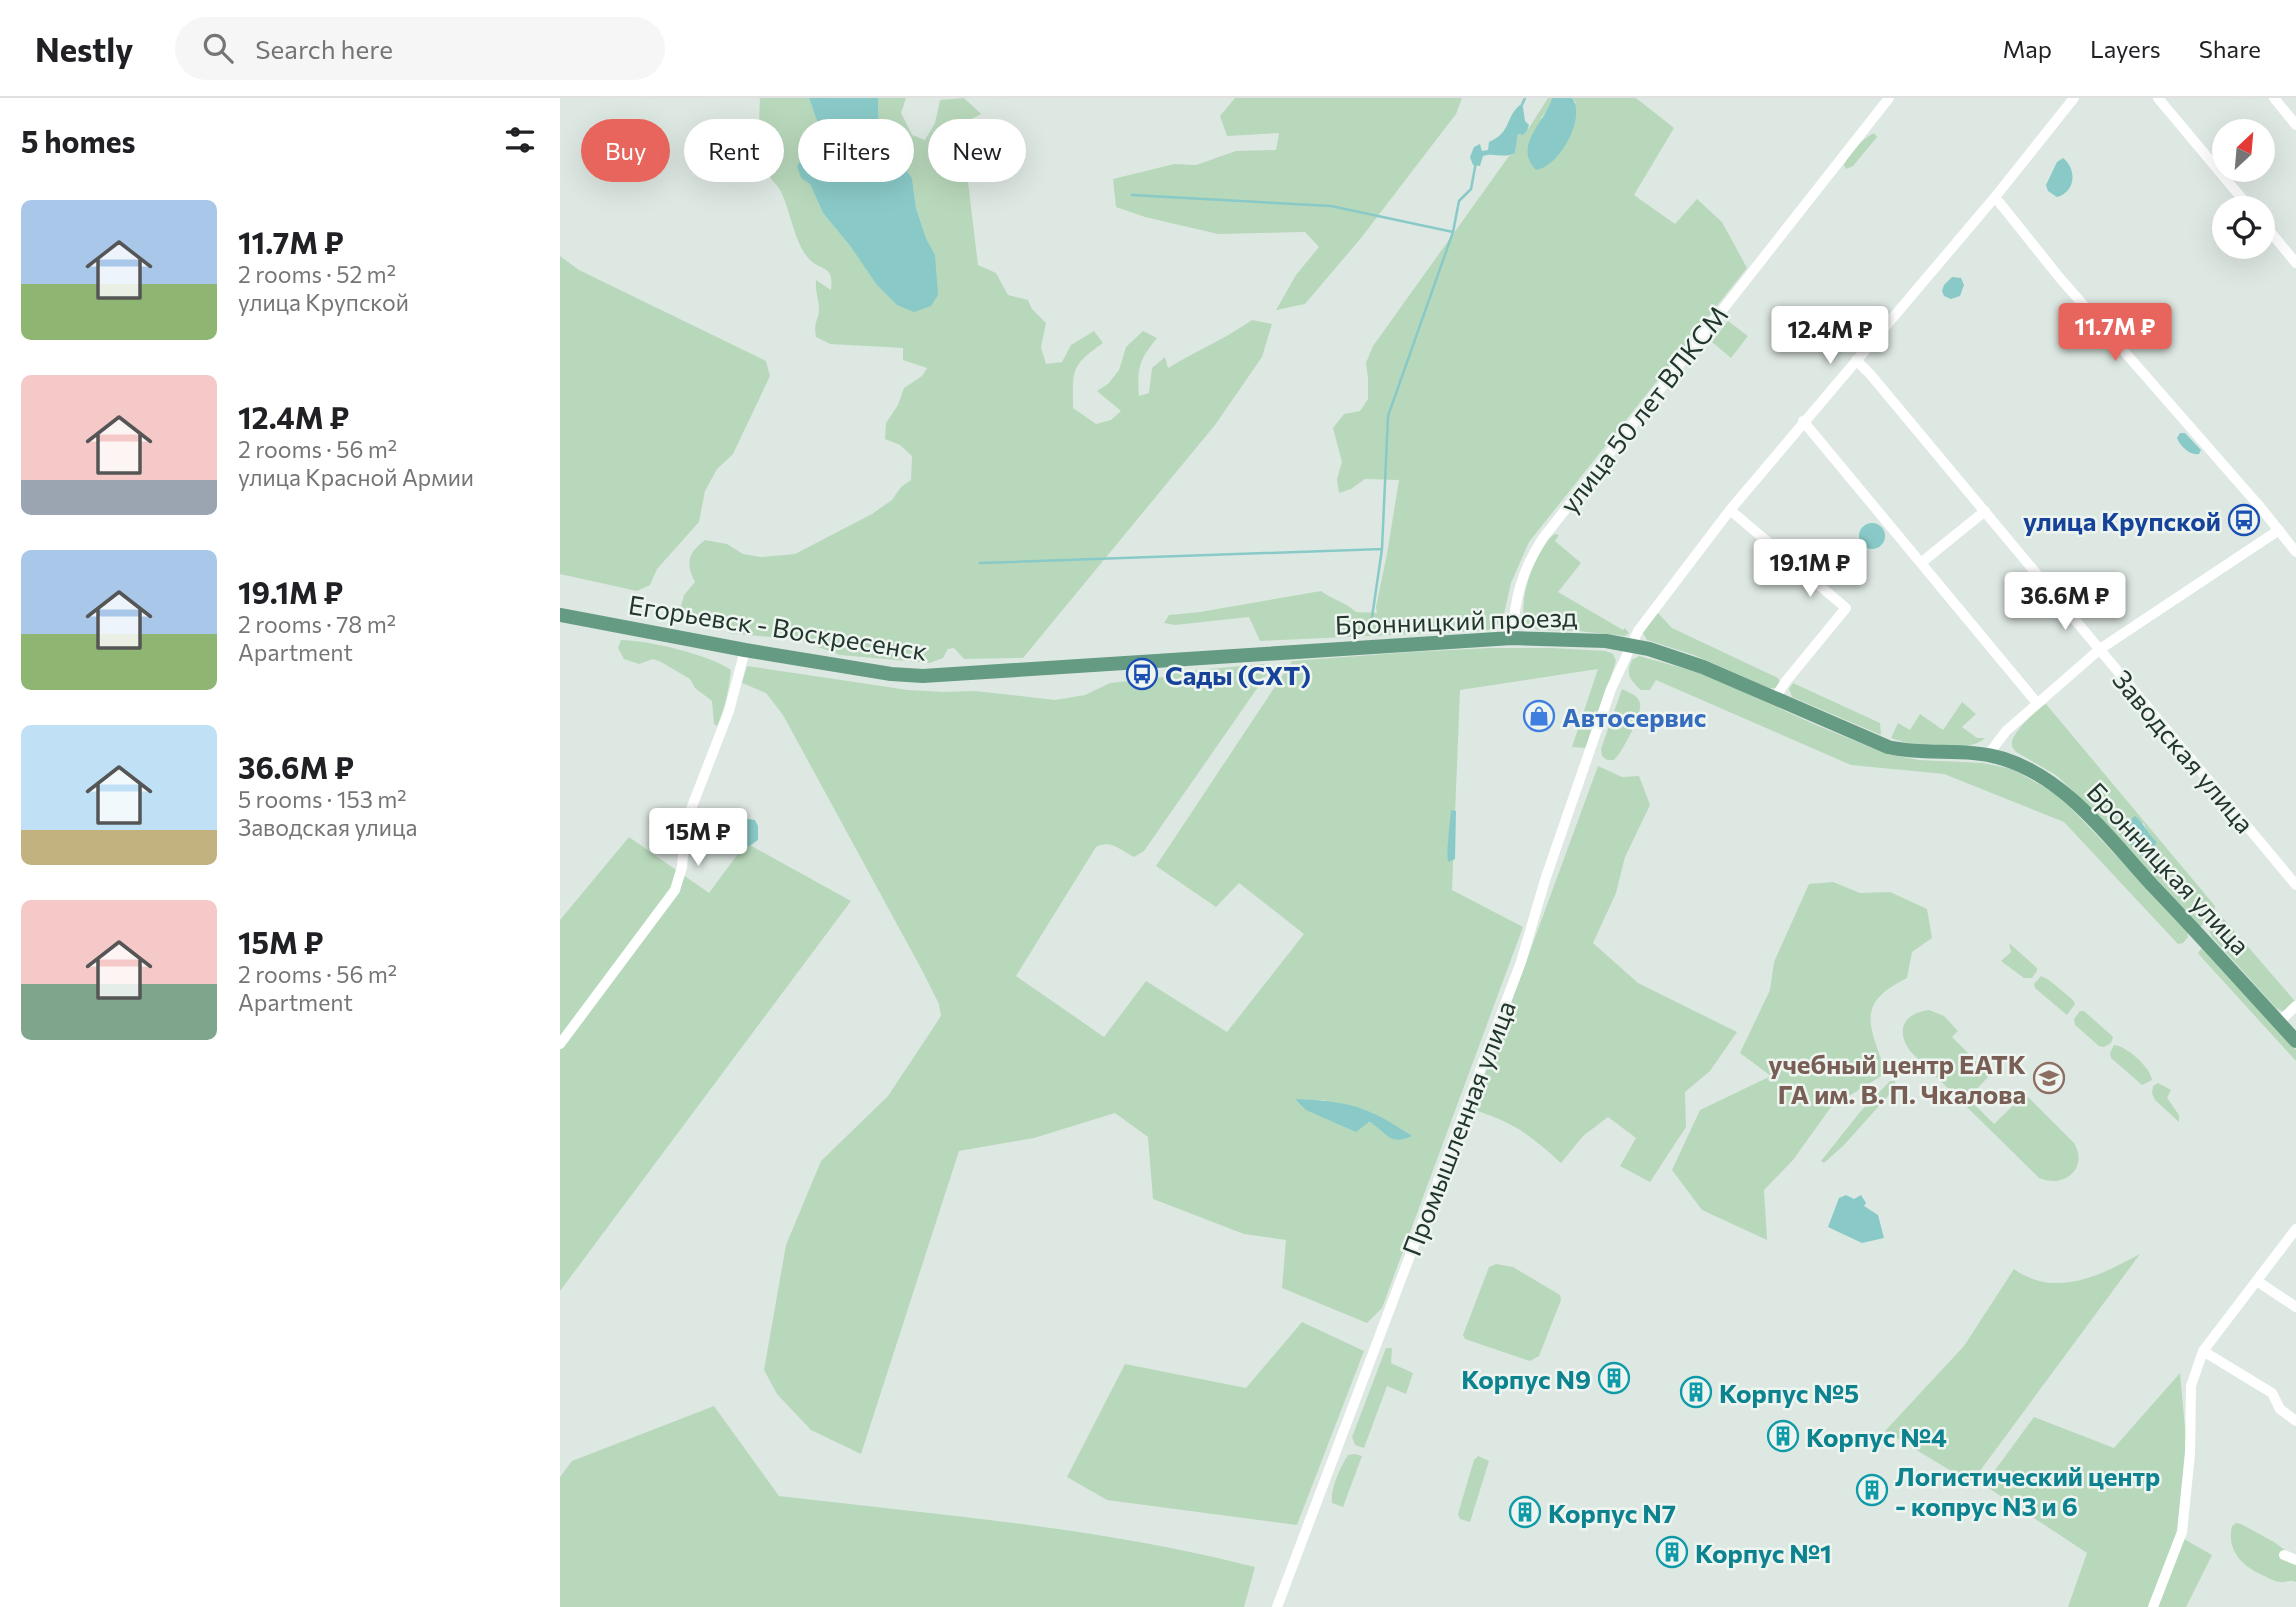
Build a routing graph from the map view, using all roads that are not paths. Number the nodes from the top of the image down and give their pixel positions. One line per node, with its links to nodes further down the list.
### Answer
1 (1889, 98): 18 (street, улица 50 лет ВЛКСМ)
2 (2074, 98): 7 (street, Промышленная улица)
3 (2158, 98): 6 (street)
4 (2274, 98): 5 (street)
5 (2296, 125)
6 (2240, 196)
7 (1995, 197): 10 (street, Промышленная улица); 14 (street)
8 (2275, 236): 9 (street)
9 (2294, 256)
10 (1856, 360): 11 (street, Промышленная улица); 13 (street, Заводская улица)
11 (1803, 421): 12 (street, Промышленная улица); 16 (street)
12 (1730, 510): 19 (street, Промышленная улица); 23 (street)
13 (1985, 511): 16 (street); 20 (street, Заводская улица)
14 (2279, 530): 15 (street); 20 (street)
15 (2296, 552)
16 (1922, 562): 24 (street)
17 (560, 615): 21 (main road, Егорьевск - Воскресенск)
18 (1512, 638): 19 (main road, Бронницкий проезд); 22 (main road, Бронницкий проезд)
19 (1631, 646): 23 (main road, Бронницкий проезд); 39 (street, Промышленная улица)
20 (2099, 649): 24 (street); 26 (street, Заводская улица)
21 (745, 650): 22 (main road, Егорьевск - Воскресенск); 30 (street)
22 (1158, 662)
23 (1775, 698): 25 (main road, Бронницкий проезд)
24 (2037, 703): 25 (street)
25 (1988, 755): 28 (main road, Бронницкая улица)
26 (2296, 885)
27 (2296, 1006): 28 (street)
28 (2278, 1022): 29 (main road, Бронницкая улица)
29 (2296, 1041)
30 (560, 1044)
31 (2296, 1229): 32 (street)
32 (2257, 1281): 33 (street); 34 (street)
33 (2296, 1307)
34 (2203, 1351): 35 (street); 38 (street)
35 (2296, 1421)
36 (2284, 1555): 37 (street)
37 (2296, 1560)
38 (2153, 1606)
39 (1277, 1607)

